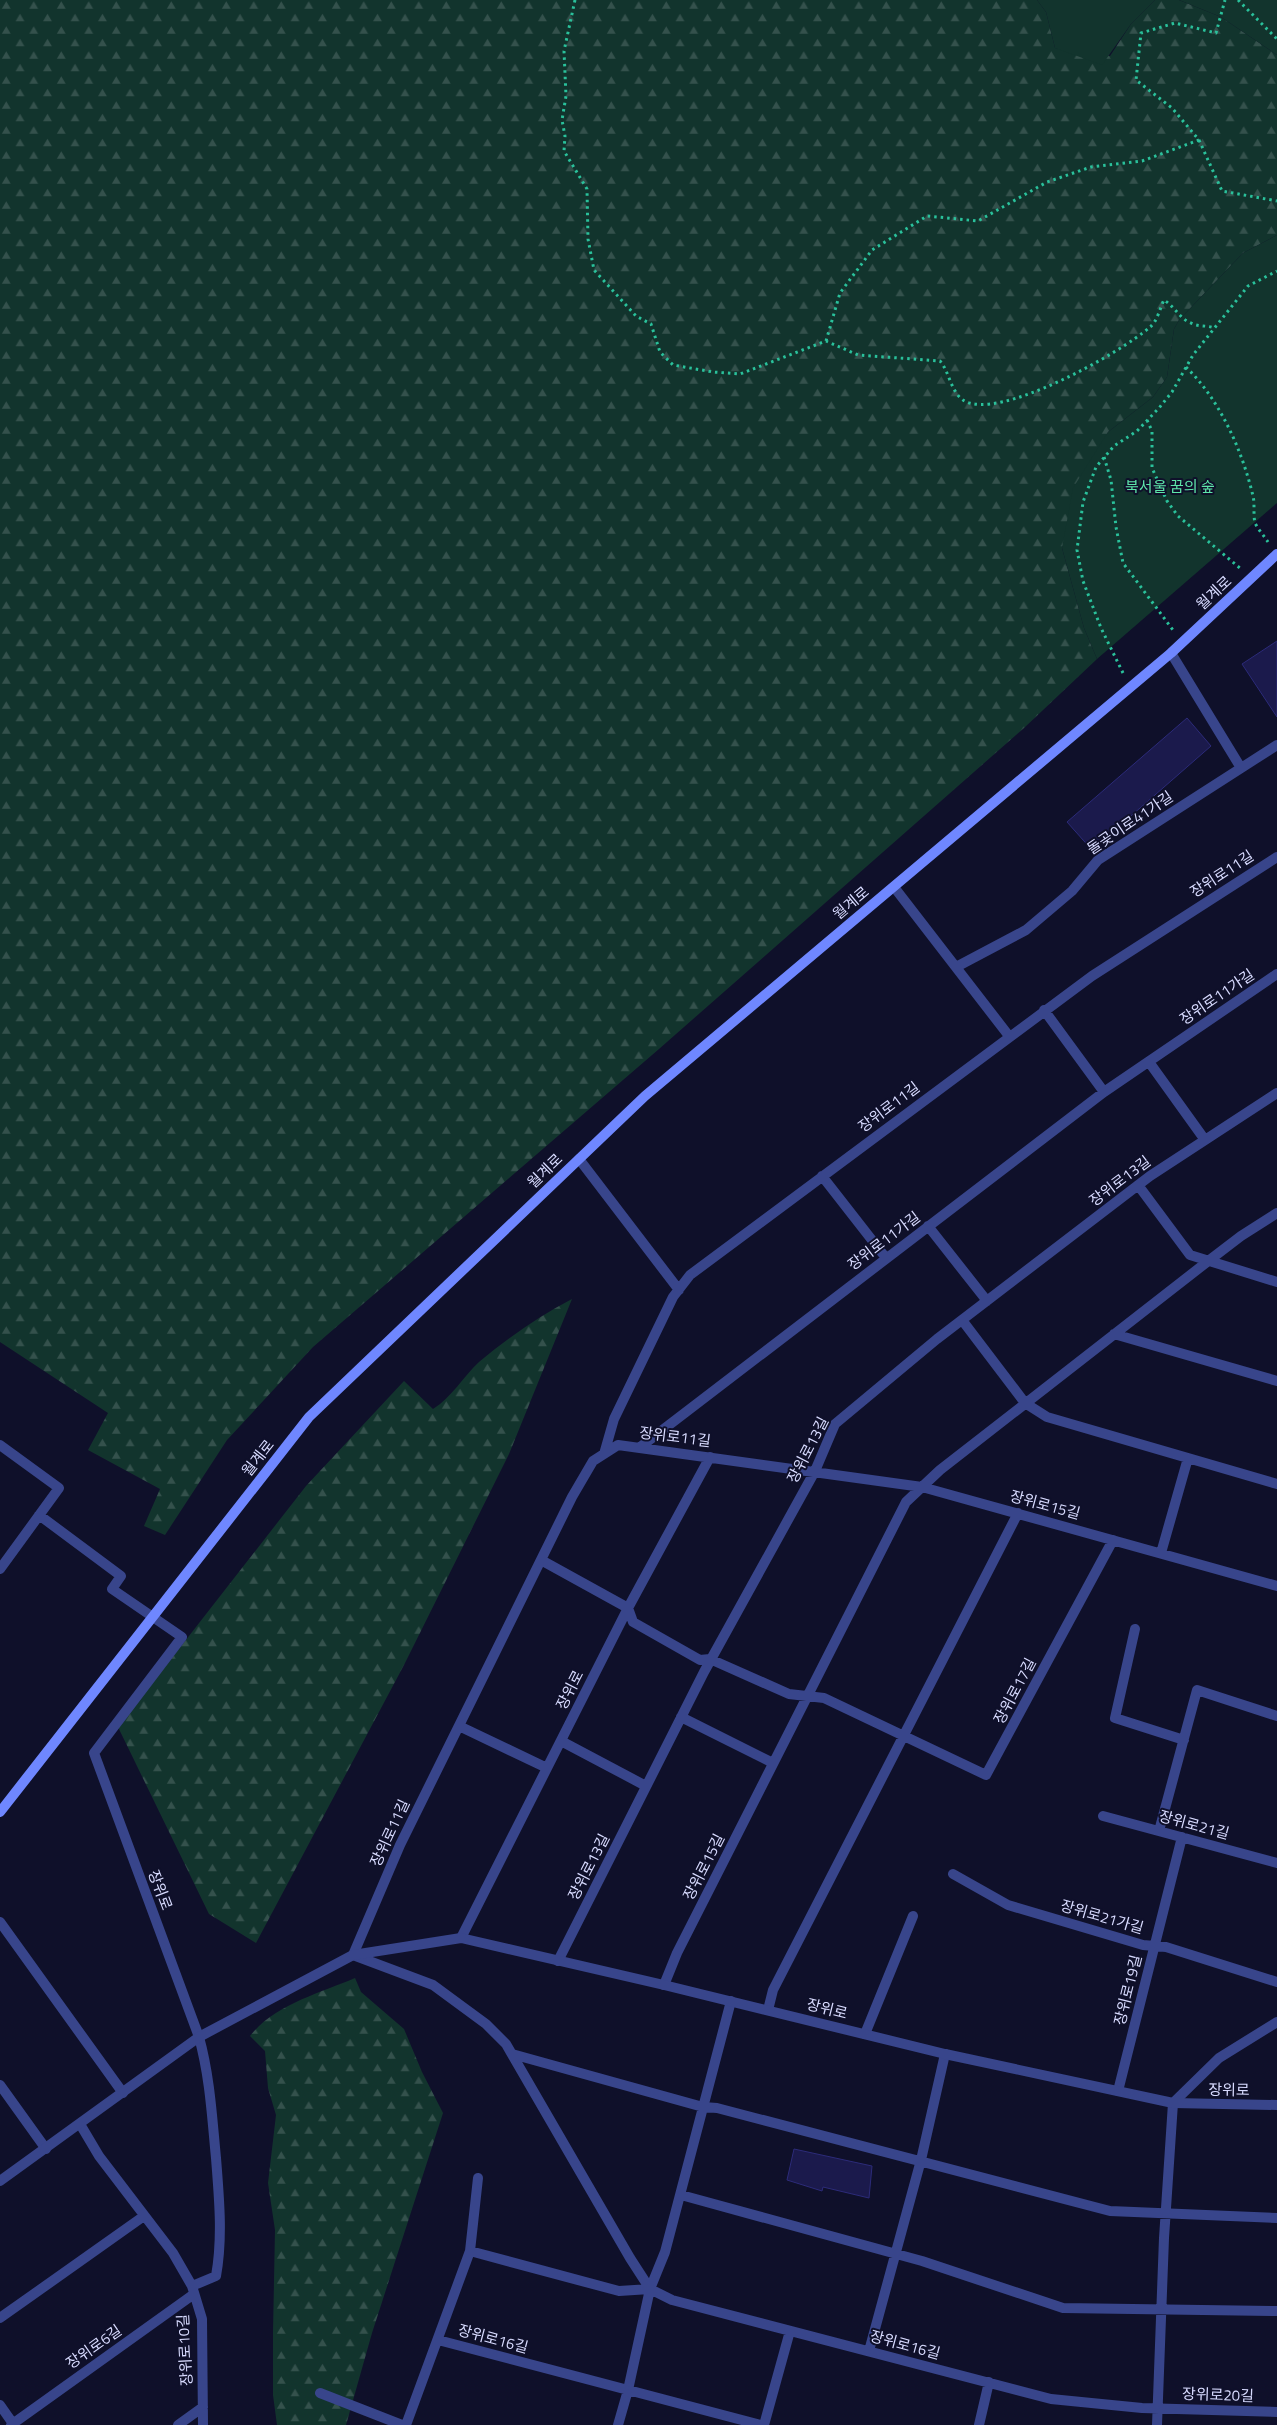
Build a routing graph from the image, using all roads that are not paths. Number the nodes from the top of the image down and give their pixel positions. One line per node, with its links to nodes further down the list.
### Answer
1 (1276, 554): 2 (main road, 월계로)
2 (1171, 654): 4 (street); 6 (main road, 월계로)
3 (1277, 745): 4 (street, 돌곶이로41가길)
4 (1241, 768): 7 (street, 돌곶이로41가길)
5 (1277, 857): 9 (street, 장위로11길)
6 (894, 887): 7 (street); 15 (main road, 월계로)
7 (958, 966): 10 (street)
8 (1277, 974): 11 (street, 장위로11가길)
9 (1044, 1010): 10 (street, 장위로11길); 12 (street)
10 (1009, 1036): 16 (street, 장위로11길)
11 (1149, 1062): 12 (street, 장위로11가길); 14 (street)
12 (1104, 1092): 19 (street, 장위로11가길)
13 (1277, 1092): 14 (street, 장위로13길)
14 (1205, 1140): 17 (street, 장위로13길)
15 (579, 1159): 23 (street, 월계로); 57 (main road, 월계로)
16 (822, 1176): 20 (street); 23 (street, 장위로11길)
17 (1138, 1185): 21 (street); 24 (street, 장위로13길)
18 (1277, 1213): 21 (street, 장위로15길)
19 (928, 1226): 20 (street, 장위로11가길); 24 (street)
20 (886, 1258): 30 (street, 장위로11가길)
21 (1207, 1262): 22 (street); 26 (street, 장위로15길)
22 (1277, 1282)
23 (679, 1290): 31 (street, 장위로11길)
24 (987, 1301): 25 (street, 장위로13길)
25 (962, 1320): 28 (street); 34 (street, 장위로13길)
26 (1114, 1334): 27 (street); 28 (street, 장위로15길)
27 (1277, 1381)
28 (1026, 1403): 33 (street); 36 (street, 장위로15길)
29 (0, 1444): 38 (street)
30 (639, 1448): 31 (street, 장위로11길); 32 (street, 장위로11길)
31 (604, 1454): 41 (street, 장위로11길)
32 (710, 1457): 34 (street, 장위로11길); 44 (street, 장위로)
33 (1188, 1458): 35 (street); 40 (street)
34 (815, 1471): 36 (street, 장위로11길); 46 (street, 장위로13길)
35 (1277, 1484)
36 (922, 1487): 37 (street, 장위로15길); 47 (street, 장위로15길)
37 (1018, 1514): 39 (street, 장위로15길); 51 (street)
38 (39, 1515): 42 (street); 75 (street, 장위로)
39 (1113, 1540): 40 (street, 장위로15길); 51 (street, 장위로17길)
40 (1161, 1553): 43 (street, 장위로15길)
41 (541, 1560): 44 (street); 50 (street, 장위로11길)
42 (0, 1569)
43 (1277, 1586)
44 (628, 1608): 46 (street); 53 (street, 장위로)
45 (1135, 1629): 52 (street)
46 (710, 1659): 47 (street); 49 (street, 장위로13길)
47 (808, 1695): 51 (street); 54 (street, 장위로15길)
48 (1277, 1716): 52 (street)
49 (681, 1717): 54 (street); 56 (street, 장위로13길)
50 (459, 1726): 55 (street); 67 (street, 장위로11길)
51 (903, 1736): 72 (street)
52 (1184, 1740): 59 (street)
53 (561, 1741): 55 (street, 장위로); 56 (street)
54 (774, 1763): 70 (street, 장위로15길)
55 (547, 1768): 65 (street, 장위로)
56 (646, 1786): 68 (street, 장위로13길)
57 (0, 1812)
58 (1103, 1816): 59 (street, 장위로21길)
59 (1158, 1831): 60 (street, 장위로21길)
60 (1182, 1837): 61 (street, 장위로21길); 66 (street, 장위로19길)
61 (1277, 1863)
62 (952, 1874): 66 (street, 장위로21가길)
63 (913, 1916): 74 (street, 장위로)
64 (0, 1922): 80 (street)
65 (461, 1938): 67 (street, 장위로); 68 (street, 장위로)
66 (1154, 1946): 69 (street, 장위로21가길); 79 (street, 장위로19길)
67 (352, 1955): 75 (street, 장위로); 76 (street)
68 (558, 1961): 70 (street, 장위로)
69 (1277, 1982)
70 (664, 1985): 71 (street, 장위로)
71 (731, 2001): 72 (street, 장위로); 83 (street)
72 (768, 2010): 74 (street, 장위로)
73 (1277, 2022): 81 (street)
74 (865, 2034): 77 (street, 장위로)
75 (199, 2037): 80 (street, 장위로); 96 (street, 장위로)
76 (512, 2054): 83 (street); 95 (street)
77 (945, 2054): 79 (street, 장위로); 86 (street)
78 (0, 2085): 85 (street)
79 (1118, 2091): 81 (street, 장위로)
80 (123, 2092): 84 (street, 장위로)
81 (1173, 2103): 82 (street, 장위로); 90 (street)
82 (1277, 2106)
83 (703, 2107): 86 (street); 89 (street)
84 (80, 2124): 85 (street, 장위로); 91 (street, 장위로10길)
85 (46, 2149): 88 (street, 장위로)
86 (921, 2160): 90 (street); 94 (street)
87 (478, 2178): 93 (street, 장위로16길)
88 (0, 2181)
89 (681, 2195): 94 (street); 95 (street)
90 (1165, 2214): 92 (street); 97 (street)
91 (144, 2216): 96 (street, 장위로10길); 99 (street)
92 (1277, 2218)
93 (470, 2252): 95 (street); 101 (street, 장위로16길)
94 (895, 2254): 97 (street); 102 (street)
95 (650, 2289): 100 (street, 장위로16길); 104 (street)
96 (193, 2290): 107 (street, 장위로10길); 110 (street, 장위로6길)
97 (1161, 2308): 98 (street); 108 (street)
98 (1277, 2311)
99 (0, 2318)
100 (790, 2331): 102 (street, 장위로16길); 115 (street)
101 (438, 2340): 104 (street, 장위로16길); 113 (street, 장위로16길)
102 (869, 2351): 103 (street, 장위로16길)
103 (989, 2382): 108 (street, 장위로16길); 116 (street)
104 (628, 2390): 114 (street); 115 (street, 장위로16길)
105 (320, 2394): 113 (street)
106 (0, 2405): 110 (street)
107 (203, 2408): 111 (street); 112 (street, 장위로10길)
108 (1158, 2408): 109 (street, 장위로20길); 117 (street)
109 (1277, 2412)
110 (13, 2424)
111 (178, 2425)
112 (203, 2425)
113 (404, 2425)
114 (618, 2425)
115 (763, 2425)
116 (979, 2425)
117 (1157, 2425)

